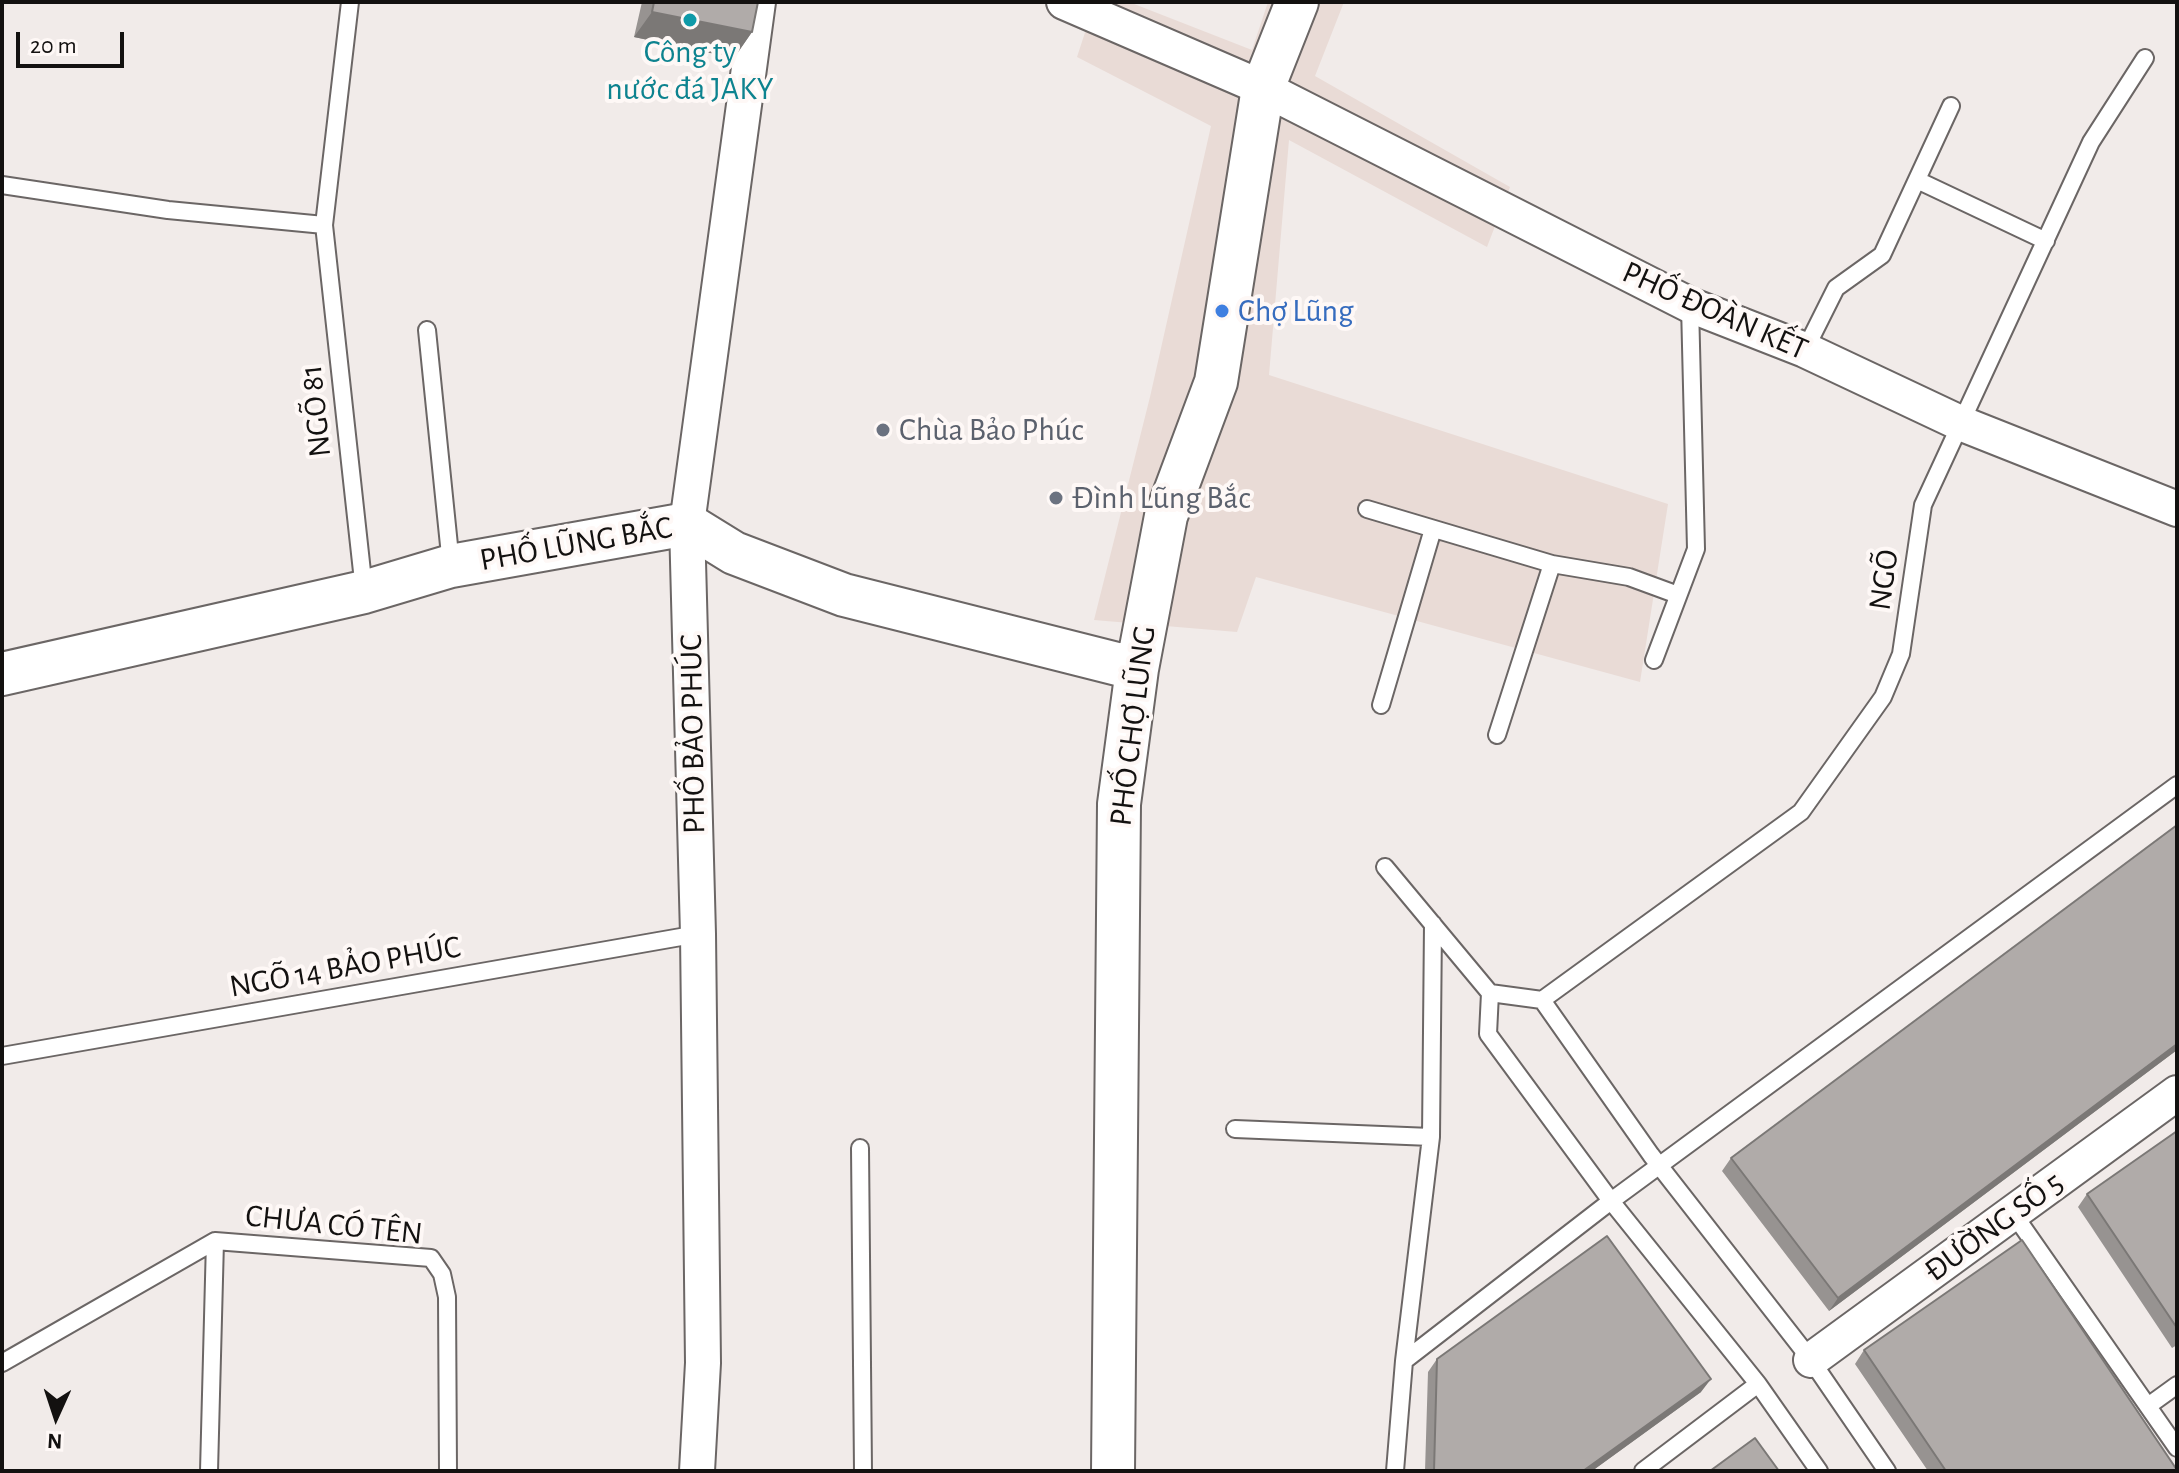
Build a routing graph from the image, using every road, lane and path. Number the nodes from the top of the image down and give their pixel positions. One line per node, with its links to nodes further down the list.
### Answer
1 (350, 2): 10 (lane, NGÕ 81)
2 (758, 2): 18 (street, PHỐ BẢO PHÚC)
3 (1064, 2): 6 (street, PHỐ ĐOÀN KẾT)
4 (1297, 2): 6 (street, PHỐ CHỢ LŨNG)
5 (2145, 58): 11 (lane, NGÕ)
6 (1263, 88): 12 (street, PHỐ ĐOÀN KẾT); 25 (street, PHỐ CHỢ LŨNG)
7 (1951, 106): 8 (lane)
8 (1917, 180): 11 (lane); 14 (lane)
9 (2, 185): 10 (lane)
10 (324, 225): 22 (lane, NGÕ 81)
11 (2046, 241): 15 (lane, NGÕ)
12 (1690, 305): 14 (street, PHỐ ĐOÀN KẾT); 23 (lane)
13 (427, 330): 21 (lane)
14 (1805, 350): 15 (street, PHỐ ĐOÀN KẾT)
15 (1960, 423): 17 (street, PHỐ ĐOÀN KẾT); 34 (lane, NGÕ)
16 (1367, 509): 19 (lane)
17 (2177, 509)
18 (687, 524): 21 (street, PHỐ LŨNG BẮC); 25 (street, PHỐ LŨNG BẮC); 32 (street, PHỐ BẢO PHÚC)
19 (1433, 529): 20 (lane); 27 (lane)
20 (1552, 564): 23 (lane); 28 (lane)
21 (451, 566): 22 (street, PHỐ LŨNG BẮC)
22 (364, 592): 26 (street, PHỐ LŨNG BẮC)
23 (1678, 595): 24 (lane)
24 (1654, 660)
25 (1137, 669): 55 (street, PHỐ CHỢ LŨNG)
26 (2, 674)
27 (1381, 705)
28 (1497, 735)
29 (2177, 785): 40 (lane)
30 (1385, 867): 31 (lane)
31 (1433, 924): 33 (lane); 38 (lane)
32 (698, 934): 35 (lane, NGÕ 14 BẢO PHÚC); 53 (street, PHỐ BẢO PHÚC)
33 (1490, 993): 34 (lane); 41 (lane)
34 (1542, 1000): 40 (lane)
35 (2, 1056)
36 (2177, 1093): 42 (street, ĐƯỜNG SỐ 5)
37 (1235, 1129): 38 (lane)
38 (1431, 1137): 45 (lane)
39 (860, 1148): 54 (lane)
40 (1661, 1166): 41 (lane); 44 (lane)
41 (1611, 1201): 45 (lane); 47 (lane)
42 (2013, 1213): 44 (street, ĐƯỜNG SỐ 5); 49 (lane)
43 (215, 1241): 46 (lane); 51 (lane); 52 (lane, CHƯA CÓ TÊN)
44 (1811, 1360): 59 (lane)
45 (1404, 1361): 56 (lane)
46 (2, 1363)
47 (1758, 1384): 57 (lane); 58 (lane)
48 (2177, 1385): 49 (lane)
49 (2148, 1406): 50 (lane)
50 (2177, 1448)
51 (209, 1471)
52 (448, 1471)
53 (697, 1471)
54 (863, 1471)
55 (1113, 1471)
56 (1395, 1471)
57 (1643, 1471)
58 (1819, 1471)
59 (1887, 1471)

